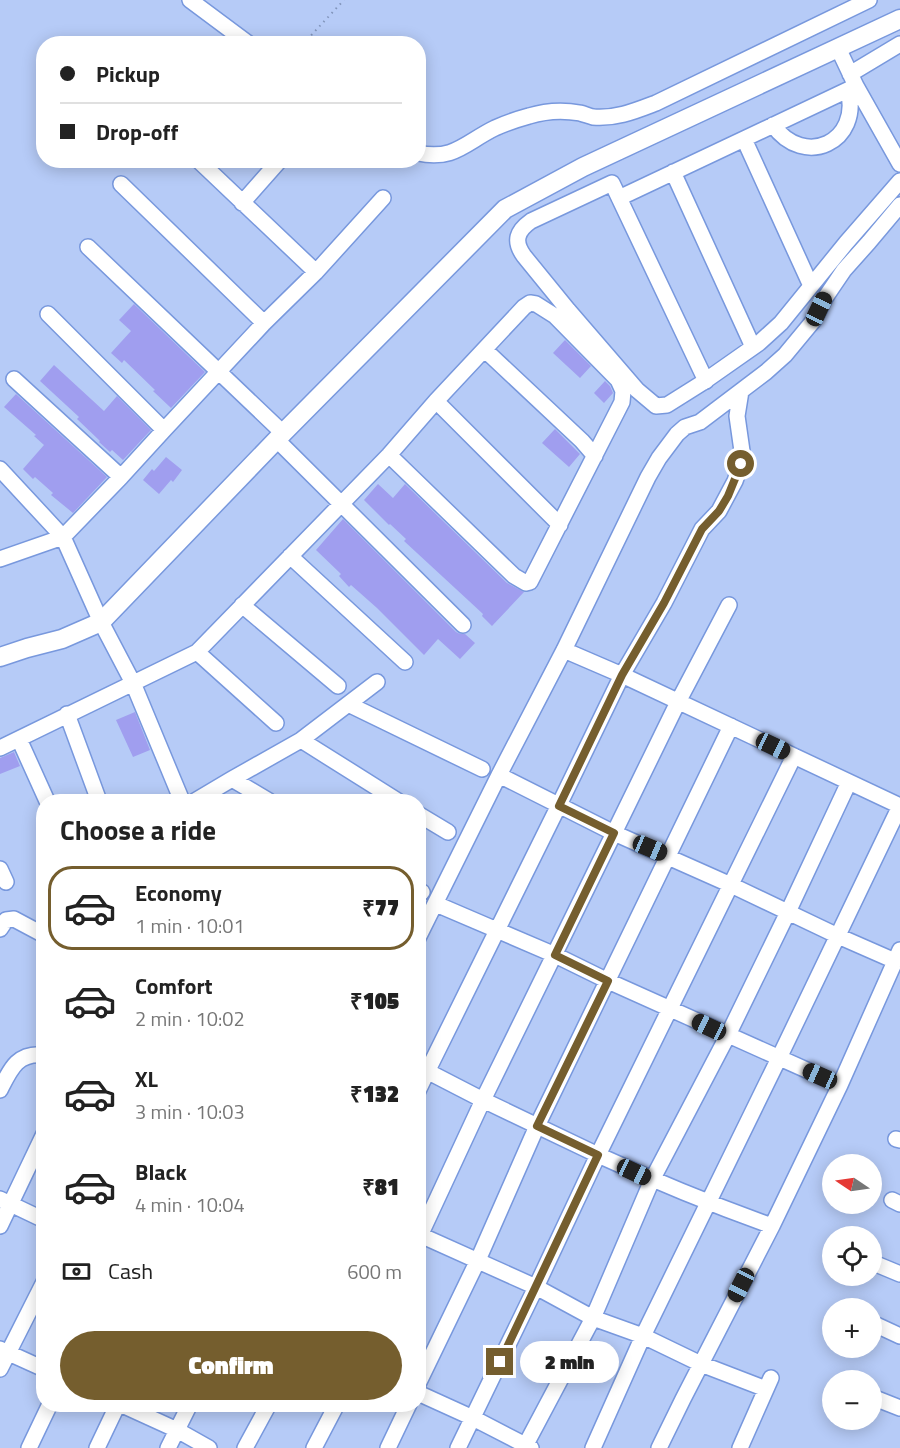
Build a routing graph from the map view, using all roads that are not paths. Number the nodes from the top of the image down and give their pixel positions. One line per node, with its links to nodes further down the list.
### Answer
1 (190, 0): 4 (street)
2 (869, 0): 10 (street)
3 (900, 19): 6 (main road)
4 (238, 36)
5 (900, 44): 7 (street)
6 (838, 48): 7 (street); 34 (main road)
7 (852, 84): 8 (street); 8 (street); 11 (street)
8 (773, 125): 9 (street)
9 (744, 139): 14 (street); 23 (street)
10 (426, 154)
11 (900, 164)
12 (206, 168): 19 (street)
13 (273, 168): 19 (street)
14 (673, 172): 18 (street); 26 (street)
15 (900, 181): 23 (street)
16 (121, 184): 25 (street)
17 (384, 198): 22 (street)
18 (619, 198): 30 (street); 30 (street)
19 (242, 203): 22 (street)
20 (900, 205): 31 (street)
21 (88, 247): 28 (street)
22 (316, 272): 25 (street)
23 (812, 286): 26 (street)
24 (48, 314): 33 (street)
25 (264, 323): 28 (street)
26 (753, 347): 30 (street)
27 (485, 350): 32 (street); 36 (street); 36 (street)
28 (219, 370): 33 (street); 34 (street)
29 (14, 379): 38 (street)
30 (706, 381)
31 (741, 391): 48 (street); 52 (street)
32 (436, 401): 35 (street); 40 (street)
33 (164, 430): 38 (street)
34 (280, 436): 39 (street); 46 (main road)
35 (389, 455): 39 (street); 40 (street)
36 (595, 456): 40 (street)
37 (0, 469): 41 (street)
38 (121, 477): 41 (street)
39 (342, 503): 42 (street); 47 (street)
40 (560, 525)
41 (63, 537): 43 (street); 46 (street)
42 (290, 556): 44 (street); 51 (street)
43 (0, 559)
44 (242, 605): 49 (street); 55 (street)
45 (729, 605): 56 (street)
46 (100, 622): 50 (main road); 54 (street)
47 (463, 625)
48 (564, 650): 52 (street); 66 (street)
49 (197, 652): 54 (street); 59 (street)
50 (0, 657)
51 (405, 662)
52 (622, 675): 56 (street); 75 (street)
53 (377, 682): 57 (street)
54 (133, 683): 58 (street); 71 (street)
55 (338, 686)
56 (678, 702): 60 (street); 79 (street)
57 (348, 704): 62 (street); 65 (street)
58 (67, 714): 61 (street); 70 (street)
59 (276, 723)
60 (731, 726): 64 (street); 80 (street)
61 (19, 739): 63 (street); 69 (street)
62 (301, 740): 67 (street); 74 (street)
63 (0, 748)
64 (794, 756): 68 (street); 81 (street)
65 (483, 769)
66 (499, 775): 75 (street); 82 (street)
67 (232, 779): 72 (street); 73 (street)
68 (849, 782): 76 (street); 83 (street)
69 (44, 794)
70 (96, 794)
71 (179, 794)
72 (207, 794)
73 (257, 794)
74 (387, 794)
75 (559, 806): 79 (street); 87 (street)
76 (900, 806): 88 (street)
77 (426, 819): 78 (street)
78 (448, 832)
79 (614, 833): 80 (street); 89 (street)
80 (669, 856): 81 (street); 91 (street)
81 (731, 885): 83 (street); 92 (street)
82 (436, 904): 84 (street); 87 (street)
83 (788, 912): 88 (street); 93 (street)
84 (426, 923)
85 (0, 929): 86 (street)
86 (36, 931)
87 (497, 931): 89 (street); 96 (street)
88 (838, 936): 90 (street); 95 (street)
89 (555, 955): 91 (street); 100 (street)
90 (897, 956): 98 (street)
91 (608, 981): 92 (street); 101 (street)
92 (670, 1009): 93 (street); 103 (street)
93 (728, 1035): 95 (street); 104 (street)
94 (36, 1054): 99 (street)
95 (779, 1058): 98 (street); 106 (street)
96 (426, 1064)
97 (426, 1072): 100 (street)
98 (840, 1085): 110 (street)
99 (0, 1090)
100 (483, 1100): 101 (street); 108 (street)
101 (537, 1126): 103 (street); 112 (street)
102 (36, 1148): 105 (street)
103 (598, 1155): 104 (street); 115 (street)
104 (652, 1180): 106 (street); 117 (street)
105 (5, 1202): 107 (street); 109 (street)
106 (708, 1203): 110 (street); 119 (street)
107 (36, 1216)
108 (426, 1221)
109 (0, 1226)
110 (772, 1226): 122 (street)
111 (426, 1239): 112 (street)
112 (478, 1260): 115 (street); 124 (street)
113 (882, 1266): 114 (street)
114 (900, 1274)
115 (536, 1287): 117 (street); 136 (street)
116 (36, 1296): 121 (street)
117 (593, 1318): 119 (street); 138 (street)
118 (882, 1328): 120 (street)
119 (642, 1335): 122 (street); 147 (street)
120 (900, 1336)
121 (4, 1350): 123 (street); 125 (street)
122 (701, 1364): 148 (street); 149 (street)
123 (36, 1365)
124 (426, 1367)
125 (0, 1369)
126 (426, 1397): 136 (street)
127 (882, 1401): 128 (street)
128 (900, 1408)
129 (46, 1412): 139 (street)
130 (115, 1412): 140 (street)
131 (137, 1412): 137 (street)
132 (186, 1412): 137 (street)
133 (265, 1412): 143 (street)
134 (333, 1412): 144 (street)
135 (405, 1412): 145 (street)
136 (473, 1418): 138 (street); 146 (street)
137 (177, 1430): 141 (street); 142 (street)
138 (527, 1447)
139 (29, 1448)
140 (97, 1448)
141 (168, 1448)
142 (209, 1448)
143 (245, 1448)
144 (314, 1448)
145 (388, 1448)
146 (458, 1448)
147 (593, 1448)
148 (659, 1448)
149 (740, 1448)

